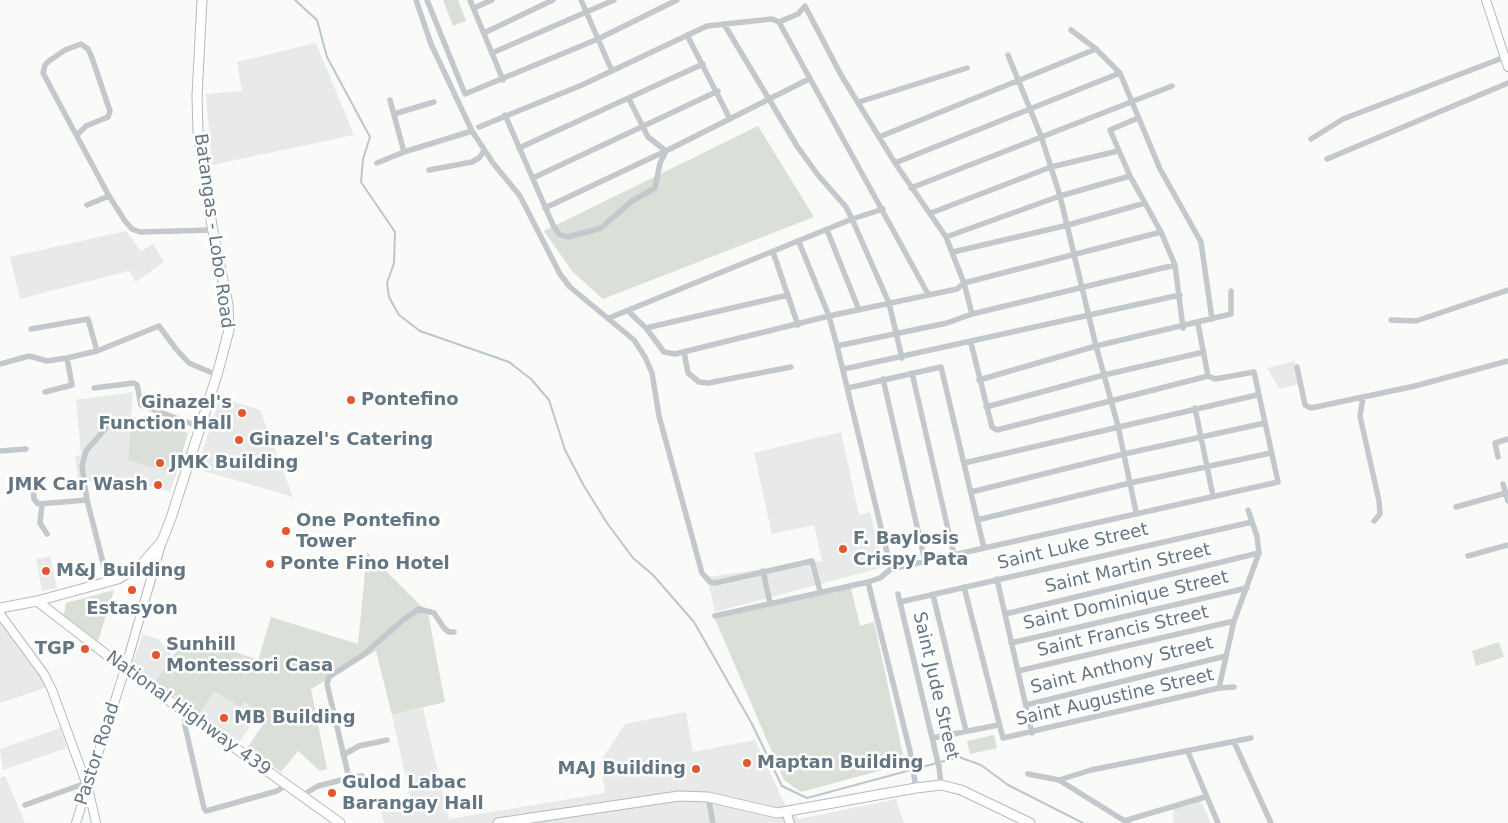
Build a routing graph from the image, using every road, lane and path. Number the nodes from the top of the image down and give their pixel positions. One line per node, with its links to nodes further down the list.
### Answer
1 (202, 0): 74 (main road, Batangas - Lobo Road)
2 (416, 0): 47 (street)
3 (427, 0): 29 (street)
4 (470, 0): 11 (street)
5 (492, 0): 11 (street)
6 (553, 0): 16 (street)
7 (581, 0): 12 (street)
8 (614, 0): 12 (street)
9 (677, 0): 18 (street)
10 (1486, 0): 22 (main road)
11 (474, 8): 16 (street)
12 (586, 12): 18 (street); 20 (street)
13 (779, 22): 14 (street); 28 (street); 39 (street)
14 (724, 24): 17 (street); 34 (street)
15 (1071, 30): 19 (street)
16 (484, 32): 20 (street)
17 (687, 35): 23 (street); 26 (street)
18 (598, 38): 26 (street); 29 (street)
19 (1096, 49): 27 (street); 30 (street)
20 (492, 52): 29 (street)
21 (1008, 55): 30 (street)
22 (1504, 57): 24 (main road); 51 (street)
23 (703, 64): 33 (street); 35 (street)
24 (1508, 67)
25 (967, 68): 39 (street)
26 (612, 71): 42 (street)
27 (1120, 73): 37 (street); 40 (street)
28 (809, 78): 34 (street); 70 (street)
29 (503, 80)
30 (1018, 81): 40 (street); 50 (street)
31 (1508, 83): 57 (street)
32 (1172, 86): 37 (street)
33 (718, 92): 43 (street); 46 (street)
34 (770, 98): 43 (street); 72 (street)
35 (629, 99): 46 (street); 52 (street)
36 (390, 100): 41 (street)
37 (1131, 101): 44 (street); 49 (street)
38 (434, 102): 41 (street)
39 (860, 102): 50 (street)
40 (1030, 108): 49 (street); 59 (street)
41 (394, 114): 56 (street)
42 (505, 115): 45 (street); 52 (street)
43 (730, 118): 55 (street)
44 (1138, 118): 53 (street); 97 (street)
45 (480, 126)
46 (641, 126): 55 (street); 63 (street)
47 (472, 131): 54 (street); 56 (street)
48 (77, 135): 48 (street); 65 (street)
49 (1041, 136): 60 (street); 64 (street)
50 (880, 137): 59 (street)
51 (1311, 139)
52 (519, 148): 63 (street)
53 (1118, 150): 60 (street); 62 (street)
54 (484, 151): 61 (street); 96 (street)
55 (666, 151): 69 (street); 69 (street)
56 (404, 152): 58 (street)
57 (1326, 159)
58 (377, 163)
59 (895, 164): 64 (street)
60 (1051, 166): 66 (street); 71 (street)
61 (429, 170)
62 (1130, 176): 66 (street); 67 (street)
63 (533, 178): 69 (street)
64 (911, 188): 71 (street)
65 (109, 196): 68 (street); 74 (street)
66 (1060, 196): 73 (street); 77 (street)
67 (1145, 203): 73 (street); 76 (street)
68 (87, 205)
69 (545, 208)
70 (884, 209): 72 (street); 87 (street)
71 (931, 213): 77 (street)
72 (852, 219): 75 (street); 90 (street)
73 (1068, 225): 80 (street); 81 (street)
74 (212, 230): 119 (main road, Batangas - Lobo Road)
75 (827, 230): 78 (street); 91 (street)
76 (1161, 232): 81 (street); 82 (street)
77 (946, 237): 80 (street)
78 (799, 242): 79 (street); 94 (street)
79 (773, 252): 88 (street); 92 (street)
80 (953, 252): 83 (street)
81 (1075, 255): 83 (street); 84 (street)
82 (1175, 265): 84 (street); 89 (street)
83 (964, 283): 87 (street); 93 (street)
84 (1083, 286): 93 (street); 95 (street)
85 (1508, 290): 98 (street)
86 (1231, 291): 97 (street)
87 (928, 294): 90 (street)
88 (788, 295): 100 (street); 101 (street)
89 (1180, 295): 95 (street); 102 (street)
90 (889, 303): 91 (street); 104 (street)
91 (859, 310): 94 (street)
92 (628, 311): 96 (street); 101 (street)
93 (972, 314): 104 (street)
94 (828, 316): 100 (street); 106 (street)
95 (1089, 316): 105 (street); 107 (street)
96 (609, 318): 169 (street)
97 (1212, 320): 99 (street)
98 (1390, 320)
99 (1198, 324): 102 (street); 110 (street)
100 (798, 325): 109 (street)
101 (646, 328): 109 (street)
102 (1183, 328): 107 (street)
103 (31, 329): 108 (street)
104 (895, 334): 106 (street); 112 (street)
105 (971, 343): 112 (street); 123 (street)
106 (837, 346): 117 (street)
107 (1096, 346): 120 (street); 123 (street)
108 (97, 350): 111 (street); 119 (street)
109 (684, 352): 115 (street)
110 (1204, 352): 120 (street); 121 (street)
111 (67, 358): 114 (street); 126 (street)
112 (902, 358): 117 (street)
113 (1508, 361): 128 (street)
114 (0, 364)
115 (791, 366)
116 (1297, 367): 128 (street)
117 (844, 369): 125 (street)
118 (912, 374): 122 (street); 143 (street); 165 (street)
119 (217, 375): 135 (main road, Batangas - Lobo Road)
120 (1104, 375): 129 (street); 130 (street)
121 (1208, 376): 127 (street); 129 (street)
122 (883, 379): 125 (street); 167 (street)
123 (980, 380): 130 (street)
124 (94, 388): 135 (street)
125 (848, 388): 168 (street)
126 (45, 392)
127 (1257, 395): 131 (street); 132 (street)
128 (1363, 397): 158 (street)
129 (1111, 400): 130 (street); 133 (street)
130 (986, 408)
131 (1194, 408): 133 (street); 136 (street)
132 (1264, 423): 136 (street); 140 (street)
133 (1118, 426): 141 (street); 143 (street)
134 (106, 428): 151 (street)
135 (200, 428): 161 (main road, Batangas - Lobo Road)
136 (1201, 437): 141 (street); 144 (street)
137 (1508, 439): 142 (street)
138 (26, 449): 139 (street)
139 (0, 451)
140 (1271, 452): 144 (street); 150 (street)
141 (1124, 454): 145 (street); 148 (street)
142 (1498, 457)
143 (964, 463): 148 (street)
144 (1207, 466): 145 (street); 150 (street)
145 (1130, 483): 156 (street); 157 (street)
146 (1503, 484): 149 (street)
147 (33, 486): 153 (street)
148 (971, 492): 157 (street)
149 (1506, 493): 152 (street); 154 (street)
150 (1212, 496): 156 (street)
151 (87, 500): 153 (street); 171 (street)
152 (1508, 501)
153 (42, 505): 160 (street)
154 (1456, 507)
155 (1248, 510): 159 (street)
156 (1136, 512): 163 (street)
157 (977, 520): 163 (street)
158 (1374, 521)
159 (1252, 522): 164 (street); 170 (street, Saint Luke Street)
160 (47, 534)
161 (162, 541): 171 (main road); 189 (main road, Pastor Road)
162 (1508, 545): 166 (street)
163 (984, 548): 165 (street)
164 (1259, 553): 174 (street); 183 (street, Saint Martin Street)
165 (954, 555): 167 (street)
166 (1468, 556)
167 (925, 561): 168 (street)
168 (891, 569): 172 (street)
169 (763, 572): 175 (street); 180 (street)
170 (997, 579): 173 (street, Saint Luke Street); 183 (street)
171 (108, 582): 178 (main road)
172 (868, 582): 175 (street); 211 (street)
173 (964, 588): 177 (street, Saint Luke Street); 195 (street)
174 (1247, 588): 185 (street); 187 (street, Saint Dominique Street)
175 (820, 591): 180 (street)
176 (898, 594): 179 (street, Saint Jude Street)
177 (933, 595): 179 (street, Saint Luke Street); 196 (street)
178 (37, 602): 181 (main road); 189 (main road, National Highway 439)
179 (900, 602): 198 (street, Saint Jude Street)
180 (770, 603): 184 (street)
181 (0, 608)
182 (0, 614): 210 (main road)
183 (1005, 614): 187 (street)
184 (715, 616)
185 (1234, 621): 188 (street); 190 (street, Saint Francis Street)
186 (454, 632): 203 (street)
187 (1012, 643): 190 (street)
188 (1226, 656): 192 (street); 193 (street, Saint Anthony Street)
189 (125, 670): 194 (main road, National Highway 439); 210 (main road, Pastor Road)
190 (1018, 671): 193 (street)
191 (1234, 687): 192 (street, Saint Augustine Street)
192 (1219, 688): 197 (street, Saint Augustine Street)
193 (1026, 705): 197 (street)
194 (188, 714): 208 (main road, National Highway 439); 208 (street)
195 (998, 725): 196 (street); 197 (street, Saint Augustine Street)
196 (966, 732): 198 (street)
197 (1032, 733)
198 (933, 738): 209 (street, Saint Jude Street)
199 (1251, 738): 201 (street)
200 (387, 740): 203 (street)
201 (1234, 742): 202 (street); 227 (street)
202 (1188, 752): 207 (street); 214 (street)
203 (343, 754): 206 (street)
204 (1028, 774): 207 (street)
205 (362, 776): 206 (street)
206 (349, 778): 212 (street)
207 (1059, 780): 218 (street)
208 (286, 785): 212 (main road, National Highway 439)
209 (941, 785): 211 (main road); 225 (main road)
210 (87, 786): 215 (street); 219 (main road, Pastor Road); 220 (main road)
211 (916, 788): 216 (main road)
212 (301, 796): 217 (main road, National Highway 439)
213 (708, 797): 216 (main road); 222 (main road); 223 (street)
214 (1205, 797): 218 (street); 226 (street)
215 (25, 805)
216 (786, 812): 224 (main road)
217 (337, 822)
218 (1126, 822)
219 (76, 823)
220 (96, 823)
221 (498, 823): 222 (main road)
222 (503, 823)
223 (712, 823)
224 (790, 823)
225 (1030, 823)
226 (1218, 823)
227 (1271, 823)

